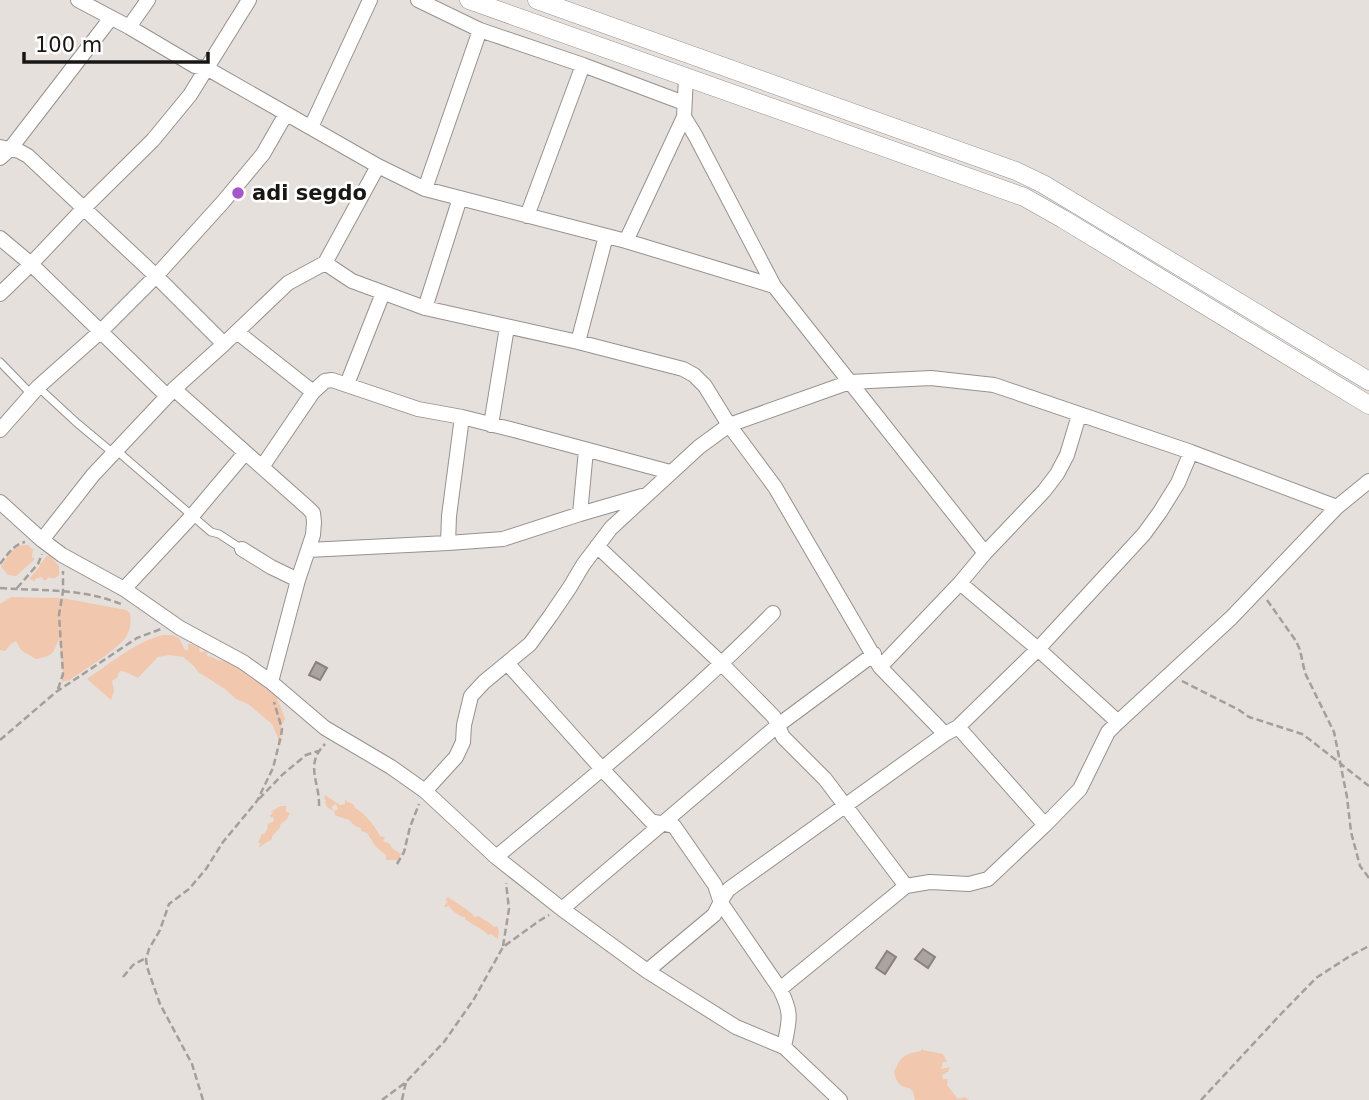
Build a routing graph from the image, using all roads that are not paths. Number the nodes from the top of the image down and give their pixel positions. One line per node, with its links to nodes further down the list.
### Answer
1 (78, 0): 8 (street)
2 (148, 0): 9 (street)
3 (249, 0): 12 (street)
4 (370, 0): 17 (street)
5 (418, 0): 10 (street)
6 (469, 0): 13 (street)
7 (537, 0): 16 (street)
8 (111, 18): 9 (street); 19 (street)
9 (129, 27): 12 (street)
10 (480, 30): 11 (street); 21 (street)
11 (583, 65): 14 (street); 24 (street)
12 (208, 68): 15 (street); 23 (street)
13 (686, 77): 14 (street); 18 (street)
14 (684, 110): 27 (street); 31 (street)
15 (286, 114): 17 (street); 30 (street)
16 (860, 116): 18 (street); 41 (street)
17 (311, 127): 20 (street)
18 (853, 137): 47 (street)
19 (3, 151): 23 (street)
20 (377, 166): 21 (street); 28 (street)
21 (425, 189): 22 (street)
22 (460, 198): 24 (street); 34 (street)
23 (84, 208): 29 (street); 30 (street)
24 (527, 216): 25 (street)
25 (606, 236): 27 (street); 38 (street)
26 (0, 238): 29 (street)
27 (626, 242): 31 (street)
28 (326, 263): 32 (street); 37 (street)
29 (31, 264): 33 (street); 36 (street)
30 (156, 276): 36 (street); 39 (street)
31 (774, 286): 42 (street)
32 (383, 293): 34 (street); 43 (street)
33 (0, 294)
34 (425, 308): 35 (street)
35 (507, 327): 38 (street); 50 (street)
36 (100, 332): 44 (street); 45 (street)
37 (237, 332): 39 (street); 46 (street)
38 (578, 342): 51 (street)
39 (224, 344): 45 (street)
40 (0, 362): 44 (lane)
41 (1369, 381)
42 (850, 382): 48 (street); 51 (street); 70 (street)
43 (346, 384): 46 (street); 49 (street)
44 (35, 390): 52 (street); 54 (lane)
45 (170, 392): 54 (street); 56 (street)
46 (313, 392): 57 (street)
47 (1369, 405)
48 (1079, 415): 55 (street); 70 (street)
49 (462, 417): 50 (street); 66 (street)
50 (491, 425): 53 (street)
51 (729, 425): 58 (street); 76 (street)
52 (0, 430)
53 (586, 450): 58 (street); 63 (street)
54 (114, 451): 64 (lane); 65 (street)
55 (1191, 452): 62 (street); 75 (street)
56 (245, 453): 57 (street); 64 (street)
57 (261, 467): 69 (street)
58 (670, 472): 60 (street)
59 (1369, 481): 62 (street)
60 (646, 495): 63 (street); 67 (street)
61 (0, 502): 65 (street)
62 (1337, 507): 80 (street)
63 (580, 514): 66 (street)
64 (192, 516): 68 (lane); 73 (street)
65 (37, 542): 73 (street)
66 (448, 544): 69 (street)
67 (597, 546): 77 (street); 78 (street)
68 (242, 549): 71 (street)
69 (308, 550): 71 (street)
70 (985, 553): 72 (street)
71 (298, 580): 79 (street)
72 (960, 583): 75 (street); 76 (street)
73 (124, 589): 79 (street)
74 (773, 613): 78 (street)
75 (1038, 649): 80 (street); 82 (street)
76 (877, 661): 81 (street); 82 (street)
77 (507, 663): 83 (street); 84 (street)
78 (721, 663): 81 (street); 83 (street)
79 (271, 682): 84 (street)
80 (1118, 722): 87 (street)
81 (777, 726): 85 (street); 86 (street)
82 (951, 731): 85 (street); 87 (street)
83 (602, 769): 86 (street); 88 (street)
84 (425, 791): 88 (street)
85 (845, 805): 89 (street); 90 (street)
86 (661, 823): 90 (street); 91 (street)
87 (1045, 825): 89 (street)
88 (496, 857): 91 (street)
89 (906, 887): 93 (street)
90 (721, 903): 92 (street); 93 (street)
91 (562, 909): 92 (street)
92 (647, 971): 94 (street)
93 (780, 989): 94 (street)
94 (784, 1047): 95 (street)
95 (839, 1100)

